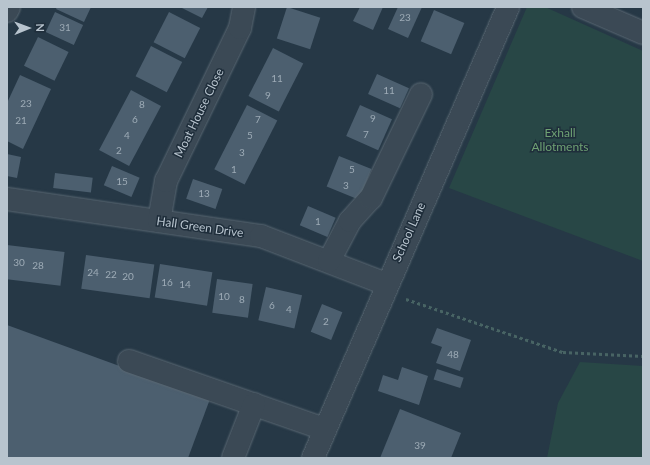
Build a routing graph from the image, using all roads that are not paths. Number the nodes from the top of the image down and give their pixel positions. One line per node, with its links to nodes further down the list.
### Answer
1 (9, 7): 5 (street)
2 (244, 7): 9 (street, Moat House Close)
3 (508, 7): 11 (street, School Lane)
4 (583, 7): 6 (street)
5 (7, 11)
6 (643, 33)
7 (421, 94): 10 (street)
8 (7, 199): 9 (street, Hall Green Drive)
9 (159, 220): 10 (street, Hall Green Drive)
10 (329, 261): 11 (street, Hall Green Drive)
11 (385, 287): 14 (street, School Lane)
12 (129, 360): 13 (street)
13 (254, 404): 14 (street); 15 (street)
14 (324, 429): 16 (street, School Lane)
15 (233, 458)
16 (313, 458)

